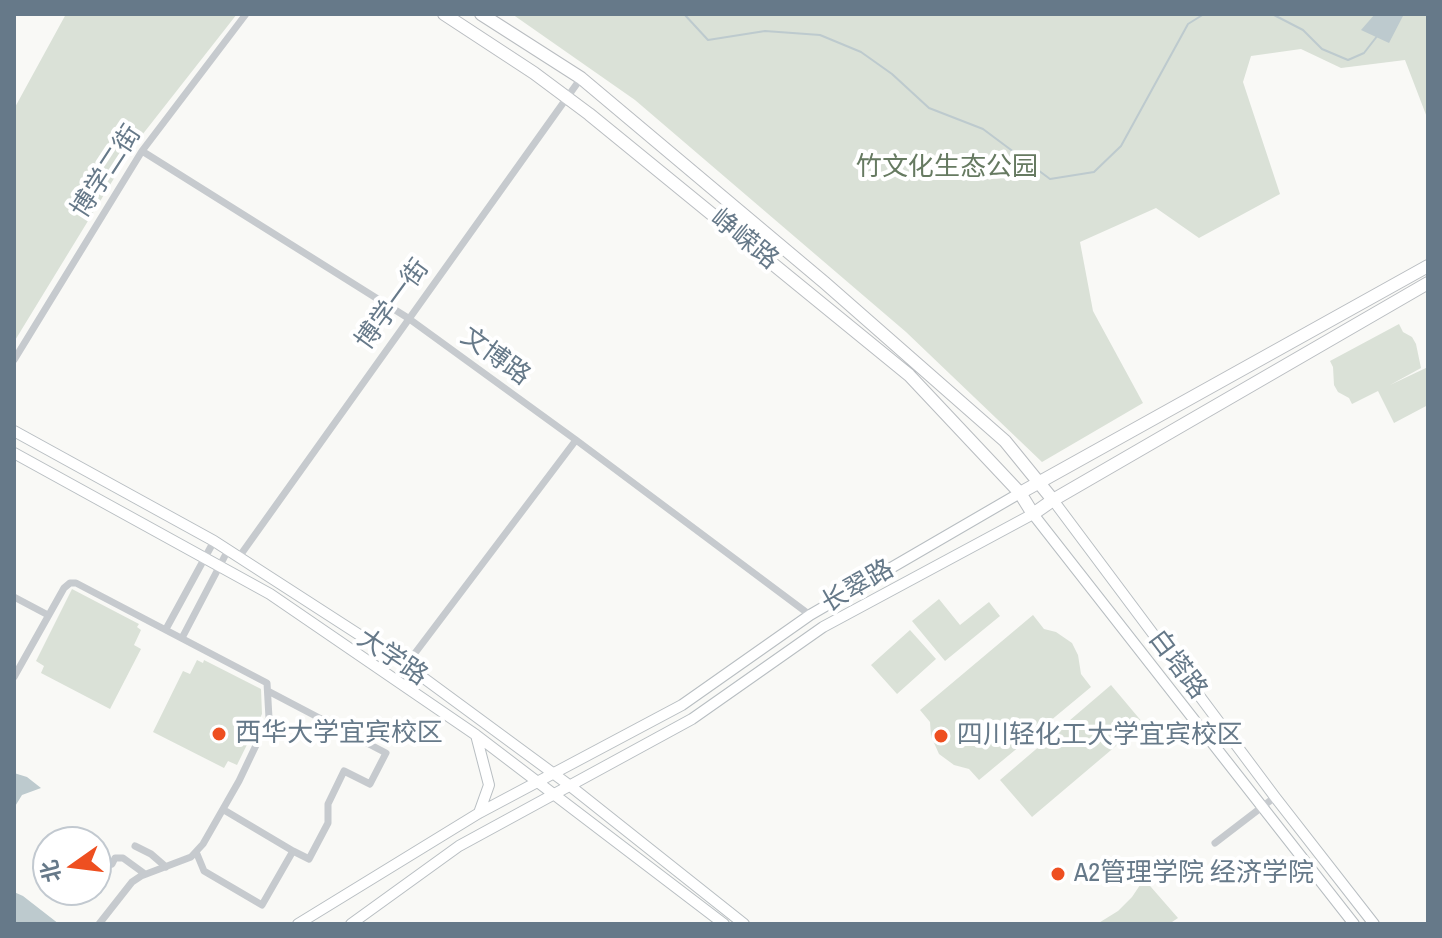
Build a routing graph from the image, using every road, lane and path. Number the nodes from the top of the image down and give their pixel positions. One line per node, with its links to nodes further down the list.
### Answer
1 (246, 14): 6 (street, 博学二街)
2 (444, 14): 5 (main road, 峥嵘路)
3 (481, 14): 4 (main road, 峥嵘路)
4 (581, 78): 5 (street, 博学一街); 14 (main road, 峥嵘路)
5 (566, 98): 9 (street, 博学一街); 15 (main road, 峥嵘路)
6 (142, 151): 9 (street, 文博路); 10 (street, 博学二街)
7 (1428, 266): 14 (main road, 长翠路)
8 (1428, 283): 16 (main road, 长翠路)
9 (408, 318): 12 (street, 文博路); 21 (street, 博学一街)
10 (14, 360)
11 (14, 431): 18 (main road, 大学路)
12 (576, 440): 25 (street, 文博路); 28 (street)
13 (14, 453): 20 (main road, 大学路)
14 (1039, 481): 15 (main road, 长翠路); 16 (main road, 白塔路)
15 (1020, 493): 17 (main road, 白塔路); 25 (main road, 长翠路)
16 (1053, 500): 17 (main road, 长翠路); 36 (main road, 白塔路)
17 (1033, 514): 34 (main road, 长翠路); 37 (main road, 白塔路)
18 (214, 541): 19 (main road, 大学路); 20 (street)
19 (228, 550): 21 (main road, 大学路); 22 (street)
20 (205, 557): 22 (main road, 大学路); 26 (street)
21 (239, 557): 28 (main road, 大学路)
22 (219, 565): 27 (street); 31 (main road, 大学路)
23 (14, 597): 24 (street)
24 (48, 615): 26 (street); 29 (street)
25 (810, 615): 32 (main road, 长翠路)
26 (166, 629): 27 (street)
27 (182, 638): 30 (street)
28 (406, 665): 32 (main road, 大学路)
29 (14, 677)
30 (268, 691): 38 (street); 42 (street)
31 (476, 735): 33 (main road, 大学路); 39 (main road)
32 (554, 774): 33 (main road, 长翠路); 34 (main road, 大学路)
33 (538, 782): 35 (main road, 大学路); 39 (main road, 长翠路)
34 (569, 785): 35 (main road, 长翠路); 51 (main road, 大学路)
35 (554, 793): 49 (main road, 长翠路); 50 (main road, 大学路)
36 (1275, 797): 37 (street); 53 (main road, 白塔路)
37 (1262, 807): 40 (street); 52 (main road, 白塔路)
38 (224, 810): 42 (street); 43 (street)
39 (479, 813): 48 (main road, 长翠路)
40 (1215, 843)
41 (135, 846): 45 (street)
42 (293, 851): 43 (street)
43 (197, 854): 45 (street)
44 (112, 864): 46 (street)
45 (166, 867): 46 (street)
46 (145, 874): 47 (street)
47 (99, 924)
48 (298, 924)
49 (351, 924)
50 (724, 924)
51 (744, 924)
52 (1354, 924)
53 (1374, 924)

